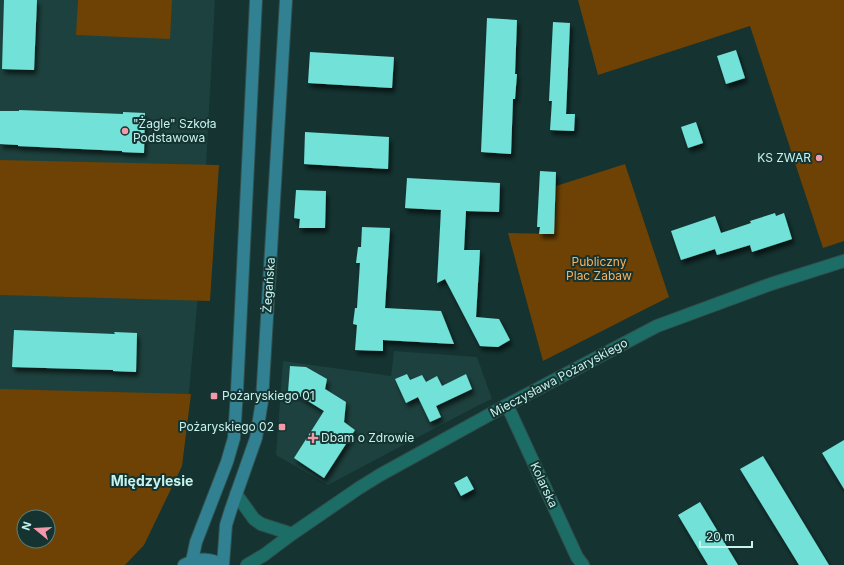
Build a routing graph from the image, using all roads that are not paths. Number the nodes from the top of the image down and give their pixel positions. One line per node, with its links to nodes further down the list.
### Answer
1 (256, 0): 7 (street)
2 (286, 0): 5 (street, Żegańska)
3 (844, 261): 4 (street, Mieczysława Pożaryskiego)
4 (507, 405): 6 (street, Mieczysława Pożaryskiego); 10 (street, Kolarska)
5 (236, 494): 6 (street); 8 (street, Żegańska)
6 (292, 534): 9 (street, Mieczysława Pożaryskiego)
7 (188, 563): 8 (street)
8 (222, 565)
9 (247, 565)
10 (583, 565)

